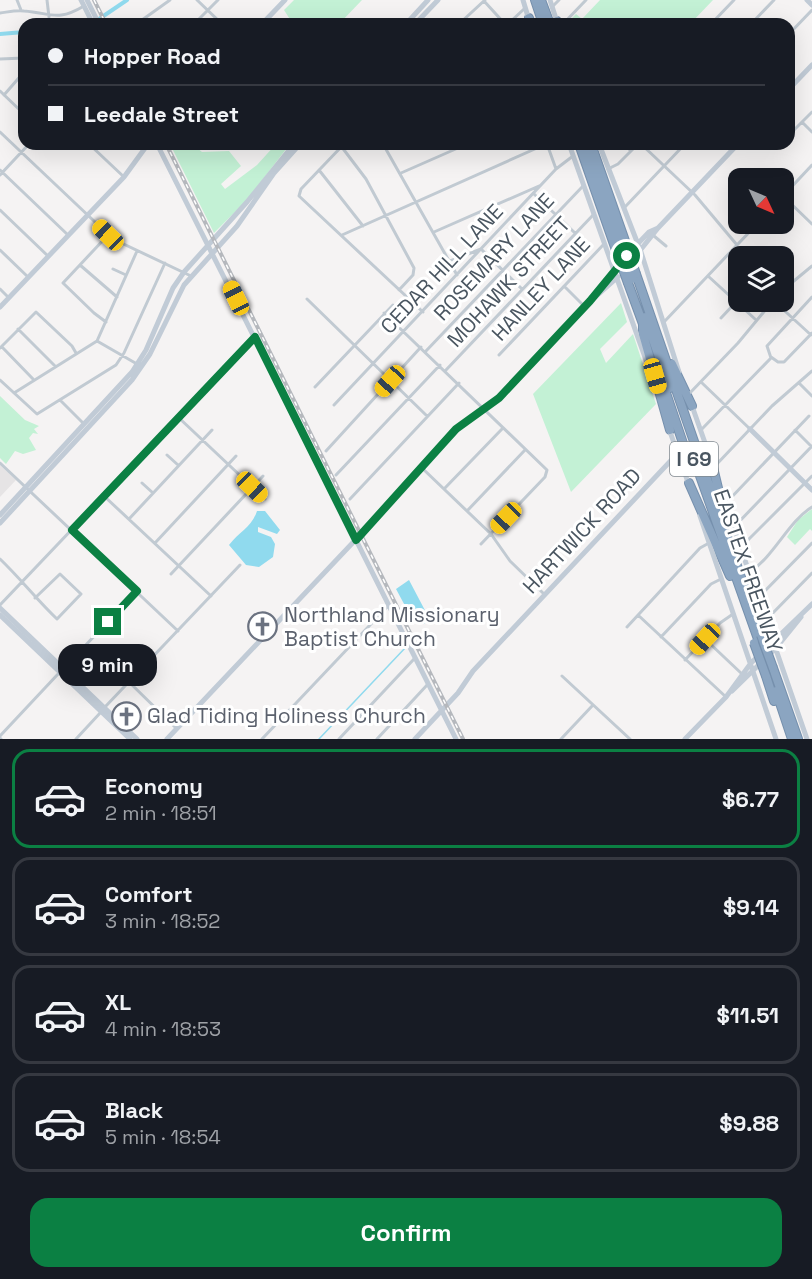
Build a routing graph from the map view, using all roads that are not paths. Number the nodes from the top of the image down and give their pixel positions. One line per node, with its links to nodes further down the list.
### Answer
1 (17, 0): 25 (street)
2 (47, 0): 30 (street)
3 (81, 0): 22 (main road)
4 (170, 0): 31 (street)
5 (197, 0): 26 (street)
6 (218, 0): 26 (street)
7 (285, 0): 34 (main road)
8 (428, 0): 29 (main road)
9 (438, 0): 35 (main road)
10 (484, 0): 36 (street); 37 (street)
11 (523, 0): 24 (main road)
12 (530, 0): 40 (highway)
13 (535, 0): 41 (highway)
14 (541, 0): 42 (highway)
15 (550, 0): 23 (main road)
16 (559, 0): 23 (street)
17 (586, 0): 44 (street)
18 (734, 0): 45 (street)
19 (774, 0): 46 (street)
20 (807, 0): 21 (main road)
21 (812, 5)
22 (88, 6): 30 (street)
23 (552, 7): 43 (main road)
24 (526, 8): 38 (street); 39 (main road)
25 (21, 10): 28 (street); 30 (street)
26 (207, 10): 32 (street); 33 (street)
27 (812, 10): 47 (street)
28 (0, 13)
29 (413, 16)
30 (49, 17)
31 (145, 18)
32 (200, 18)
33 (216, 18)
34 (268, 18)
35 (422, 18)
36 (465, 18)
37 (500, 18)
38 (514, 18)
39 (529, 18)
40 (536, 18)
41 (541, 18)
42 (554, 18)
43 (555, 18)
44 (563, 18)
45 (717, 18)
46 (757, 18)
47 (795, 28)
48 (18, 58): 49 (street)
49 (0, 59)
50 (812, 65): 52 (main road)
51 (18, 79): 54 (street)
52 (795, 83)
53 (0, 91): 54 (street)
54 (4, 95): 55 (street)
55 (18, 108)
56 (812, 112): 57 (street)
57 (802, 122): 58 (street); 60 (street)
58 (795, 129)
59 (0, 132): 61 (street)
60 (812, 132)
61 (18, 149)
62 (96, 150): 91 (street)
63 (144, 150): 91 (main road)
64 (160, 150): 117 (main road)
65 (289, 150): 105 (main road)
66 (295, 150): 107 (main road)
67 (337, 150): 88 (street)
68 (346, 150): 104 (street)
69 (388, 150): 90 (street)
70 (453, 150): 90 (street)
71 (534, 150): 97 (street)
72 (549, 150): 86 (street)
73 (572, 150): 83 (main road)
74 (581, 150): 120 (highway, EASTEX FREEWAY / I 69)
75 (586, 150): 120 (highway, I 69)
76 (593, 150): 120 (highway, EASTEX FREEWAY / I 69)
77 (601, 150): 87 (main road)
78 (647, 150): 85 (street)
79 (679, 150): 85 (street)
80 (732, 150): 95 (main road)
81 (631, 151): 87 (street)
82 (21, 152): 89 (street); 103 (street)
83 (574, 156): 86 (street, CEDAR HILL LANE); 93 (main road)
84 (812, 165): 92 (street)
85 (664, 166): 95 (street); 99 (street)
86 (556, 169): 94 (street, CEDAR HILL LANE)
87 (608, 169): 99 (main road)
88 (319, 170): 108 (street); 116 (street)
89 (1, 173): 113 (street)
90 (401, 173): 97 (street)
91 (124, 177): 103 (main road)
92 (794, 184)
93 (585, 185): 101 (street, ROSEMARY LANE); 102 (main road)
94 (541, 186): 96 (street, CEDAR HILL LANE); 109 (street)
95 (692, 192): 115 (main road); 121 (street)
96 (534, 194): 101 (street); 123 (street, CEDAR HILL LANE)
97 (417, 202): 104 (street); 109 (street)
98 (794, 207): 106 (street)
99 (624, 208): 111 (main road)
100 (0, 210): 128 (street)
101 (555, 214): 110 (street); 137 (street, ROSEMARY LANE)
102 (594, 214): 110 (street, MOHAWK STREET); 118 (main road)
103 (87, 216): 113 (main road); 114 (street)
104 (386, 216): 108 (street); 151 (street)
105 (230, 220): 107 (main road); 117 (main road)
106 (812, 224)
107 (237, 226): 126 (main road)
108 (363, 226): 116 (street)
109 (434, 232): 130 (street)
110 (575, 233): 149 (street, MOHAWK STREET)
111 (634, 234): 115 (main road); 119 (main road); 129 (main road)
112 (747, 234): 121 (street)
113 (68, 235): 128 (main road)
114 (108, 235): 125 (street); 132 (street)
115 (651, 235): 119 (main road); 122 (street); 127 (main road)
116 (342, 236): 151 (street)
117 (208, 243): 126 (main road); 138 (main road)
118 (605, 243): 129 (main road); 147 (street, HANLEY LANE)
119 (637, 244): 127 (main road); 136 (main road)
120 (621, 245): 146 (highway, EASTEX FREEWAY / I 69, bridge); 146 (highway, EASTEX FREEWAY / I 69, bridge)
121 (737, 245): 142 (street)
122 (666, 246)
123 (481, 249): 130 (street); 137 (street); 140 (street, CEDAR HILL LANE)
124 (0, 250): 143 (street)
125 (137, 251): 131 (street); 139 (street)
126 (213, 252): 141 (main road); 177 (main road)
127 (641, 252): 134 (main road); 144 (main road)
128 (48, 256): 143 (main road)
129 (611, 259): 136 (main road)
130 (450, 261): 140 (street)
131 (165, 263): 138 (street); 185 (street)
132 (80, 265): 153 (street); 171 (street)
133 (812, 266): 145 (street)
134 (646, 267): 146 (main road); 173 (main road)
135 (113, 269): 139 (street)
136 (615, 270): 144 (main road); 157 (main road)
137 (502, 271): 149 (street); 182 (street, ROSEMARY LANE)
138 (184, 272): 141 (street); 188 (main road)
139 (126, 275): 153 (street)
140 (457, 275): 163 (street, CEDAR HILL LANE)
141 (191, 276): 188 (main road)
142 (708, 276): 152 (street); 173 (street)
143 (28, 277): 155 (main road)
144 (618, 277): 146 (main road); 150 (main road)
145 (794, 281)
146 (628, 283): 150 (main road); 159 (highway, EASTEX FREEWAY / I 69); 172 (highway, EASTEX FREEWAY / I 69); 216 (main road); 292 (highway, I 69)
147 (564, 286): 161 (street); 184 (street, HANLEY LANE)
148 (0, 289): 155 (street)
149 (522, 289): 191 (street, MOHAWK STREET)
150 (606, 289): 157 (main road)
151 (399, 290): 163 (street)
152 (728, 295)
153 (117, 297): 171 (street)
154 (812, 297): 169 (street)
155 (9, 298): 160 (main road)
156 (307, 299): 179 (street)
157 (590, 301): 161 (main road)
158 (393, 305): 167 (street)
159 (647, 306): 207 (highway); 272 (highway, EASTEX FREEWAY / I 69)
160 (0, 307)
161 (585, 307): 208 (main road)
162 (728, 311): 168 (street)
163 (423, 312): 175 (street, CEDAR HILL LANE)
164 (747, 312): 170 (street)
165 (763, 312): 170 (street)
166 (785, 312): 169 (street)
167 (384, 313): 175 (street); 179 (street)
168 (721, 318)
169 (792, 318): 176 (street); 186 (street)
170 (755, 320): 196 (street)
171 (106, 322): 178 (street)
172 (643, 324): 216 (highway); 269 (highway, EASTEX FREEWAY / I 69)
173 (662, 324): 201 (main road)
174 (18, 329): 180 (street); 183 (street); 190 (street)
175 (404, 331): 181 (street); 187 (street, CEDAR HILL LANE)
176 (811, 335): 186 (street)
177 (255, 337): 211 (street); 257 (main road)
178 (98, 341): 183 (street); 185 (street)
179 (354, 345): 187 (street); 199 (street)
180 (1, 347): 193 (street)
181 (421, 347): 182 (street); 195 (street)
182 (426, 351): 189 (street)
183 (76, 353): 190 (street)
184 (499, 355)
185 (123, 356): 188 (street); 204 (street)
186 (771, 356): 206 (street)
187 (373, 364): 195 (street); 205 (street, CEDAR HILL LANE)
188 (139, 365): 212 (main road)
189 (440, 365): 191 (street); 203 (street, MOHAWK STREET)
190 (55, 366): 193 (street)
191 (446, 370): 197 (street)
192 (812, 371): 198 (street)
193 (33, 379): 200 (street)
194 (0, 380): 200 (street)
195 (390, 381): 203 (street); 222 (street)
196 (701, 382): 201 (street); 206 (street)
197 (459, 383): 208 (street); 209 (street)
198 (800, 383): 202 (street); 214 (street)
199 (315, 387)
200 (14, 393): 204 (street)
201 (688, 395): 207 (main road)
202 (812, 396)
203 (409, 398): 209 (street); 234 (street, MOHAWK STREET)
204 (60, 400): 212 (street)
205 (334, 405)
206 (726, 405): 214 (street); 218 (street)
207 (692, 406): 218 (main road)
208 (484, 410): 213 (street); 231 (main road)
209 (427, 416): 247 (street)
210 (809, 416): 217 (street)
211 (178, 417): 219 (street); 245 (street)
212 (86, 426): 241 (main road)
213 (502, 429): 221 (street); 242 (street)
214 (750, 429): 223 (main road); 232 (street)
215 (212, 430): 219 (street)
216 (670, 430): 224 (main road)
217 (795, 430): 220 (street); 223 (street)
218 (701, 431): 226 (main road)
219 (202, 440): 229 (street); 230 (street)
220 (812, 446): 233 (street)
221 (525, 450): 250 (street); 256 (street)
222 (326, 451)
223 (774, 452): 233 (main road); 248 (street)
224 (678, 453): 238 (main road); 274 (main road, HARTWICK ROAD)
225 (167, 455): 230 (street)
226 (710, 455): 232 (main road); 272 (highway)
227 (237, 456): 229 (street)
228 (0, 463): 241 (street)
229 (229, 464): 240 (street); 258 (street)
230 (178, 465): 244 (street)
231 (420, 467): 242 (street); 257 (main road)
232 (713, 467): 248 (main road)
233 (790, 469): 239 (main road); 254 (street)
234 (336, 475)
235 (263, 476): 240 (street)
236 (812, 476): 239 (street)
237 (142, 483): 244 (street)
238 (689, 483): 259 (main road); 269 (highway)
239 (805, 483): 243 (main road); 262 (street)
240 (252, 487): 246 (street); 265 (street)
241 (28, 489): 251 (main road); 253 (main road); 255 (street)
242 (444, 489): 250 (street)
243 (812, 490)
244 (153, 493): 252 (street)
245 (104, 496): 252 (street); 255 (street)
246 (265, 499)
247 (350, 499)
248 (726, 503): 254 (main road)
249 (812, 507): 266 (street)
250 (467, 512): 256 (street)
251 (0, 515)
252 (129, 519): 258 (street)
253 (0, 523)
254 (733, 528): 262 (main road)
255 (72, 530): 271 (street); 273 (street)
256 (491, 534): 261 (street); 274 (street)
257 (356, 540): 279 (main road); 315 (main road)
258 (155, 543): 265 (street)
259 (709, 543): 270 (main road); 283 (street)
260 (812, 543): 276 (street)
261 (481, 544)
262 (740, 547): 266 (main road)
263 (0, 559): 271 (street)
264 (240, 565): 275 (street)
265 (179, 566): 268 (street); 275 (street)
266 (750, 572): 276 (main road)
267 (812, 573): 284 (street)
268 (171, 574)
269 (730, 576): 292 (highway, EASTEX FREEWAY / I 69)
270 (721, 579): 281 (main road); 290 (street)
271 (23, 581): 277 (street); 280 (street)
272 (744, 586): 292 (highway, EASTEX FREEWAY / I 69)
273 (137, 591): 288 (street); 302 (street)
274 (544, 594): 314 (main road, HARTWICK ROAD)
275 (211, 596): 288 (street)
276 (759, 597): 284 (main road)
277 (35, 598): 277 (street)
278 (812, 604): 285 (main road)
279 (389, 605): 297 (main road); 322 (street)
280 (0, 607): 293 (main road)
281 (733, 614): 291 (street); 295 (main road)
282 (0, 615): 293 (main road)
283 (638, 615): 286 (street); 290 (street)
284 (768, 622): 287 (main road); 289 (main road)
285 (792, 626): 287 (main road); 296 (main road)
286 (627, 627)
287 (785, 629): 294 (main road)
288 (178, 631): 308 (street)
289 (772, 633): 294 (main road); 295 (main road)
290 (661, 637): 298 (street)
291 (705, 639): 298 (street); 304 (street)
292 (758, 639): 303 (highway, EASTEX FREEWAY / I 69, bridge)
293 (29, 640): 302 (main road)
294 (774, 641): 296 (main road); 299 (main road)
295 (745, 646): 299 (main road)
296 (776, 648): 300 (main road); 301 (main road)
297 (415, 657): 309 (main road); 323 (street)
298 (686, 660): 311 (street)
299 (752, 663): 301 (main road); 304 (main road)
300 (783, 665): 306 (main road); 334 (main road)
301 (754, 670): 306 (main road); 307 (main road)
302 (62, 671): 313 (main road); 317 (street)
303 (769, 672): 331 (highway, EASTEX FREEWAY / I 69); 332 (highway, I 69); 333 (highway, EASTEX FREEWAY / I 69)
304 (742, 674): 307 (main road); 311 (main road)
305 (562, 676): 312 (street)
306 (756, 678): 310 (main road)
307 (744, 681): 310 (main road); 311 (main road)
308 (129, 682): 313 (street); 315 (street)
309 (428, 684): 314 (main road); 324 (street)
310 (759, 686): 330 (main road)
311 (727, 695): 329 (main road)
312 (593, 705): 327 (street); 328 (street)
313 (103, 710): 316 (main road); 318 (street)
314 (442, 710): 325 (main road, HARTWICK ROAD); 326 (main road)
315 (177, 729): 321 (main road)
316 (125, 731): 319 (main road); 320 (main road)
317 (0, 738)
318 (76, 739)
319 (130, 739)
320 (137, 739)
321 (167, 739)
322 (262, 739)
323 (339, 739)
324 (377, 739)
325 (415, 739)
326 (456, 739)
327 (561, 739)
328 (630, 739)
329 (685, 739)
330 (776, 739)
331 (787, 739)
332 (792, 739)
333 (798, 739)
334 (807, 739)

